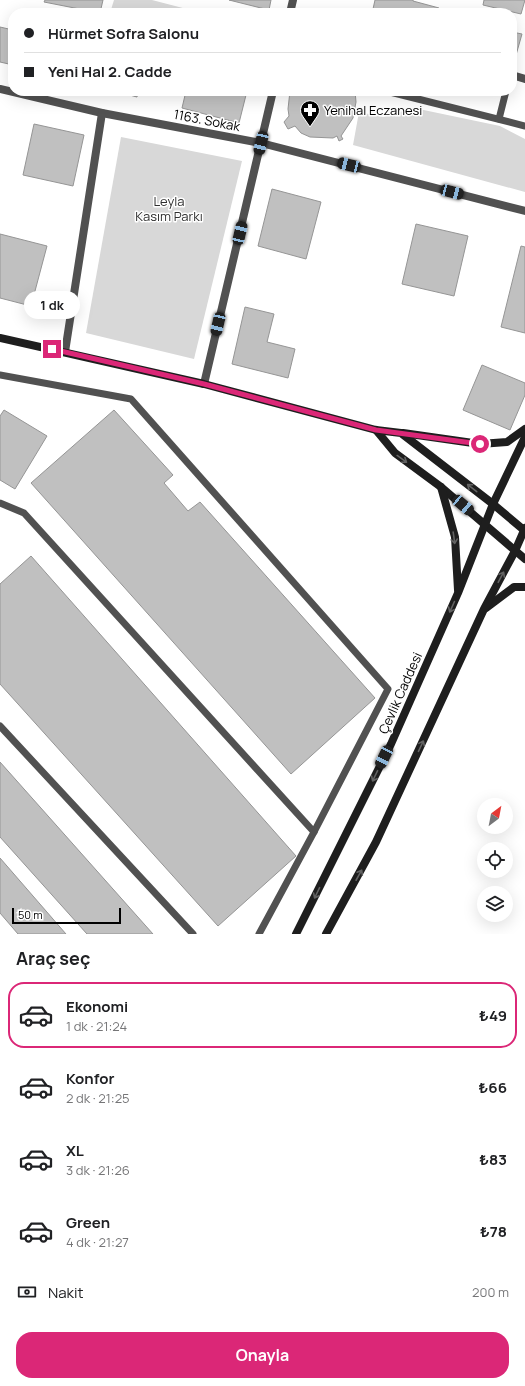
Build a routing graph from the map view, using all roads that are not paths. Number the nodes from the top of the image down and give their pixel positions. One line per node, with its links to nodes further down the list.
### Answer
1 (30, 96): 5 (street, 1163. Sokak)
2 (271, 96): 8 (street)
3 (406, 96): 6 (lane)
4 (505, 96): 6 (lane)
5 (102, 113): 8 (street, 1163. Sokak); 11 (street)
6 (499, 119): 7 (lane)
7 (525, 126)
8 (261, 143): 9 (street, 1163. Sokak); 13 (street)
9 (525, 211)
10 (0, 338): 11 (main road)
11 (65, 352): 13 (main road)
12 (0, 375): 29 (lane)
13 (204, 384): 15 (main road)
14 (525, 429): 16 (main road)
15 (376, 430): 16 (main road); 18 (main road, one-way to 18)
16 (401, 433): 20 (main road, one-way to 16)
17 (525, 437): 20 (main road)
18 (441, 487): 21 (main road); 26 (main road, one-way to 26)
19 (0, 503): 29 (lane)
20 (493, 504): 21 (main road, Çevlik Caddesi); 22 (main road)
21 (484, 524): 23 (main road); 26 (main road, Çevlik Caddesi)
22 (525, 530): 23 (main road)
23 (515, 551): 24 (main road); 27 (main road, one-way to 23)
24 (525, 559)
25 (525, 586): 27 (main road)
26 (458, 593): 32 (main road, Çevlik Caddesi, one-way to 32)
27 (484, 609): 33 (main road, one-way to 27)
28 (0, 726): 30 (lane)
29 (314, 832): 31 (lane)
30 (193, 934)
31 (259, 934)
32 (296, 934)
33 (326, 934)

